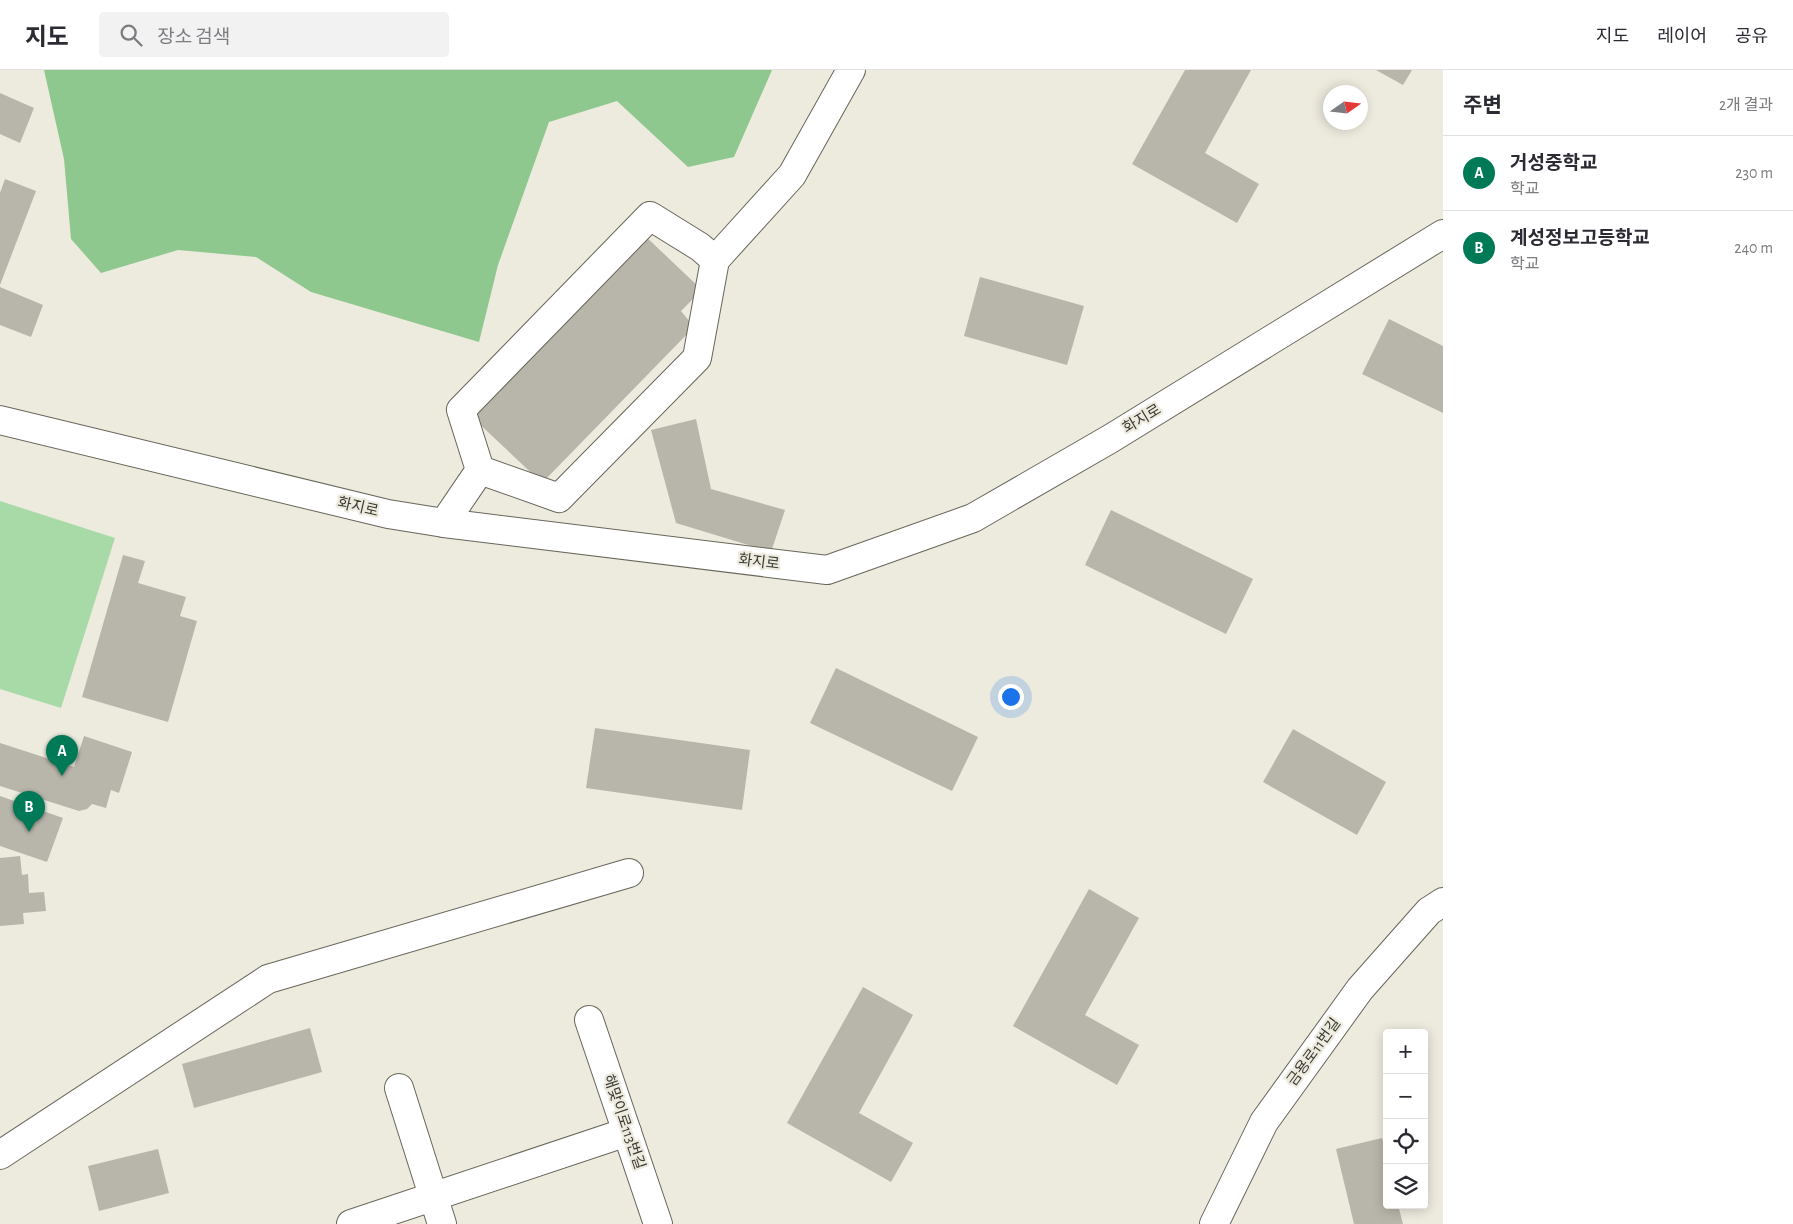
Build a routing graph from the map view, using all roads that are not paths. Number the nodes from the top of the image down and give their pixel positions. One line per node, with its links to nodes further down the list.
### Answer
1 (850, 70): 3 (street)
2 (1443, 234): 6 (street, 화지로)
3 (715, 260): 5 (street); 5 (street)
4 (4, 426): 6 (street, 화지로)
5 (480, 470): 6 (street)
6 (444, 523)
7 (629, 873): 12 (street)
8 (1443, 902): 17 (street, 금용로11번길)
9 (589, 1020): 11 (street, 해맞이로113번길)
10 (399, 1088): 13 (street)
11 (627, 1132): 13 (street); 16 (street, 해맞이로113번길)
12 (0, 1155)
13 (433, 1196): 14 (street); 15 (street)
14 (351, 1224)
15 (442, 1224)
16 (658, 1224)
17 (1214, 1224)

